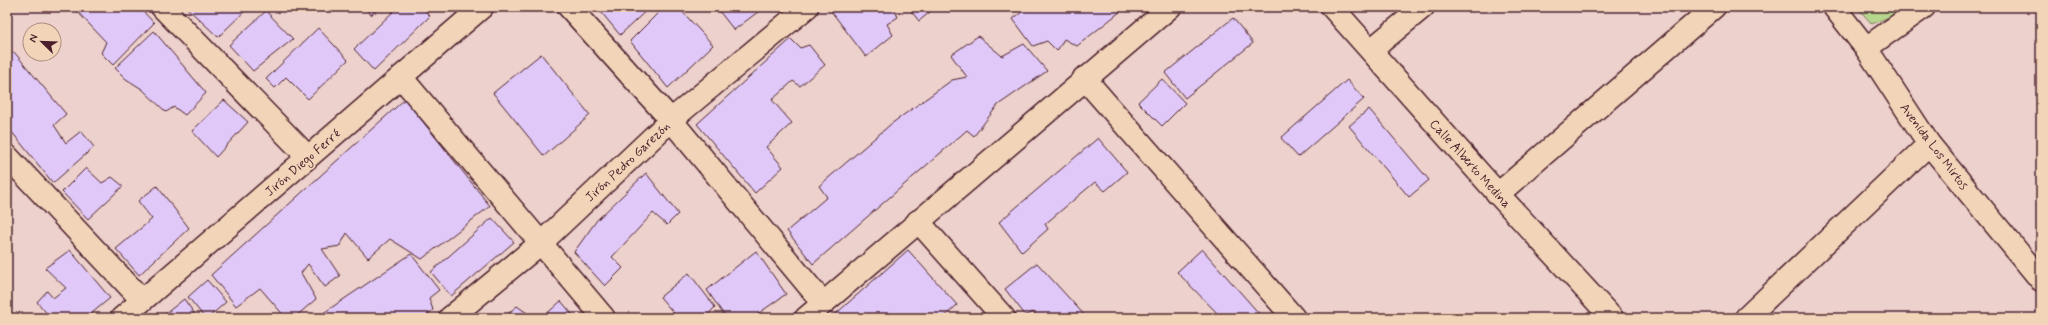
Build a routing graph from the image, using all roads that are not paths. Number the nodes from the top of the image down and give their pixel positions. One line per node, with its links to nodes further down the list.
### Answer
1 (162, 7): 18 (street)
2 (569, 7): 15 (street)
3 (807, 7): 15 (street, Jirón Pedro Garezón)
4 (1170, 7): 14 (street)
5 (1332, 7): 12 (street, Calle Alberto Medina)
6 (1423, 7): 12 (street)
7 (1714, 7): 19 (street)
8 (1834, 7): 11 (street, Avenida Los Mirtos)
9 (1924, 7): 11 (street)
10 (474, 9): 13 (street, Jirón Diego Ferré)
11 (1866, 48): 16 (street, Avenida Los Mirtos)
12 (1371, 50): 19 (street, Calle Alberto Medina)
13 (401, 77): 18 (street, Jirón Diego Ferré); 21 (street)
14 (1084, 78): 20 (street); 30 (street)
15 (671, 120): 21 (street, Jirón Pedro Garezón); 24 (street)
16 (1930, 144): 22 (street, Avenida Los Mirtos); 32 (street)
17 (7, 156): 23 (street)
18 (308, 157): 23 (street, Jirón Diego Ferré)
19 (1498, 194): 31 (street, Calle Alberto Medina)
20 (918, 221): 24 (street); 29 (street)
21 (541, 243): 26 (street, Jirón Pedro Garezón); 27 (street)
22 (2041, 280)
23 (142, 300): 25 (street, Jirón Diego Ferré)
24 (823, 303): 28 (street)
25 (122, 318)
26 (450, 318)
27 (604, 318)
28 (806, 318)
29 (1004, 318)
30 (1294, 318)
31 (1612, 318)
32 (1746, 318)

